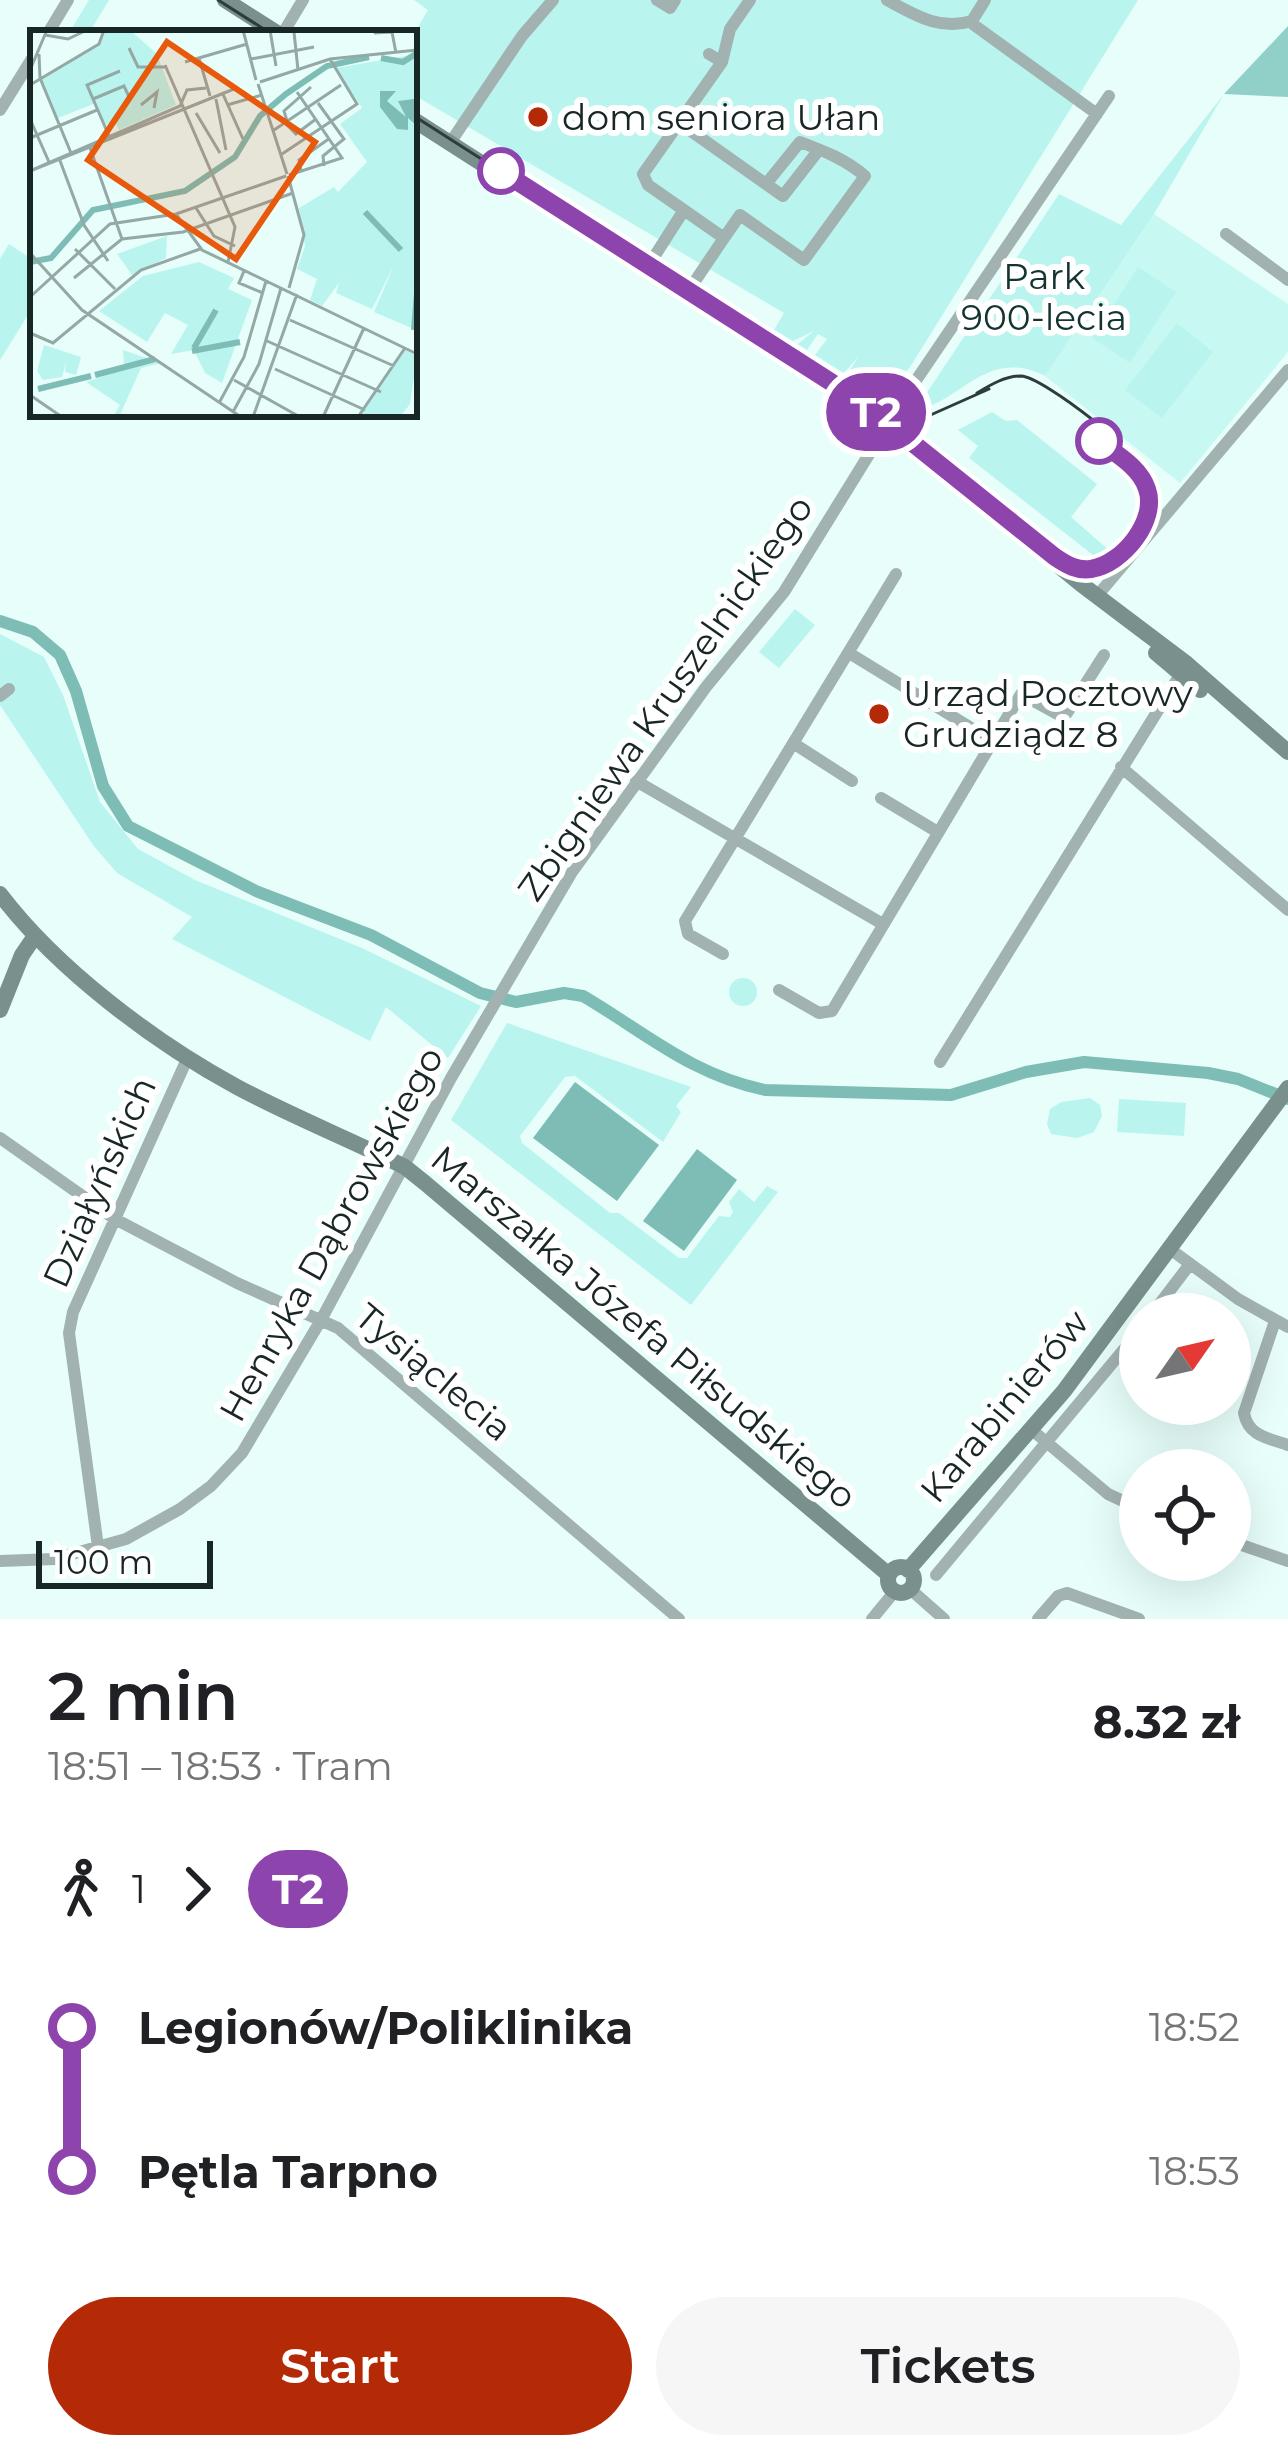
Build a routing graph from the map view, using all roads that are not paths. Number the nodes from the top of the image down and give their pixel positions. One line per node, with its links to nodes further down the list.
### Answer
1 (68, 0): 11 (street)
2 (225, 0): 12 (main road)
3 (303, 0): 13 (street)
4 (553, 0): 22 (street)
5 (657, 0): 9 (street)
6 (750, 0): 16 (street)
7 (887, 0): 10 (street)
8 (986, 0): 10 (street)
9 (672, 4)
10 (971, 21): 19 (street)
11 (50, 30)
12 (275, 30)
13 (282, 30)
14 (709, 54): 16 (street)
15 (30, 62): 18 (street)
16 (722, 62): 21 (street)
17 (1109, 96): 19 (street, Zbigniewa Kruszelnickiego)
18 (0, 110)
19 (1097, 114): 32 (street, Zbigniewa Kruszelnickiego)
20 (417, 122): 22 (main road)
21 (681, 124): 24 (street); 25 (street)
22 (450, 143): 28 (main road)
23 (818, 152): 24 (street); 24 (street); 27 (street)
24 (766, 184)
25 (684, 210): 27 (street); 28 (street)
26 (1226, 234): 29 (street)
27 (724, 238): 30 (street)
28 (647, 268): 30 (main road)
29 (1288, 280)
30 (687, 293): 32 (main road)
31 (1288, 370): 34 (street)
32 (887, 425): 34 (main road); 42 (street, Zbigniewa Kruszelnickiego)
33 (896, 574): 35 (street)
34 (1097, 596): 37 (main road)
35 (849, 653): 38 (street); 39 (street)
36 (1104, 655): 38 (street)
37 (1184, 669): 40 (main road); 41 (street)
38 (991, 740): 45 (street)
39 (793, 742): 43 (street); 46 (street)
40 (1282, 746)
41 (1121, 766): 48 (street); 56 (street)
42 (636, 781): 46 (street); 53 (street, Zbigniewa Kruszelnickiego)
43 (853, 781)
44 (881, 798): 45 (street)
45 (936, 831): 49 (street)
46 (734, 838): 49 (street); 51 (street)
47 (0, 894): 50 (main road, Marszałka Józefa Piłsudskiego)
48 (1288, 910)
49 (881, 923): 52 (street)
50 (35, 936): 54 (main road); 55 (main road, Marszałka Józefa Piłsudskiego)
51 (723, 954)
52 (779, 990)
53 (493, 1007): 59 (street, Henryka Dąbrowskiego)
54 (0, 1010)
55 (188, 1057): 59 (main road, Marszałka Józefa Piłsudskiego); 60 (street, Działyńskich)
56 (940, 1062)
57 (1287, 1089): 61 (main road, Karabinierów)
58 (0, 1138): 60 (street, Tysiąclecia)
59 (404, 1167): 64 (street, Henryka Dąbrowskiego); 76 (main road, Marszałka Józefa Piłsudskiego)
60 (115, 1219): 64 (street, Tysiąclecia); 71 (street, Działyńskich)
61 (1170, 1249): 62 (street); 67 (main road, Karabinierów)
62 (1190, 1264): 63 (street); 65 (street)
63 (1168, 1293)
64 (321, 1320): 71 (street, Henryka Dąbrowskiego); 77 (street, Tysiąclecia)
65 (1284, 1324): 69 (street)
66 (1119, 1356): 68 (street)
67 (1032, 1430): 68 (street); 76 (main road, Karabinierów)
68 (1049, 1444): 70 (street); 75 (street)
69 (1288, 1445)
70 (1119, 1498)
71 (98, 1547): 74 (street, Henryka Dąbrowskiego)
72 (1251, 1549): 73 (street)
73 (1288, 1562)
74 (0, 1566)
75 (936, 1575)
76 (900, 1581): 78 (street, Karabinierów); 79 (street, Marszałka Józefa Piłsudskiego)
77 (679, 1619)
78 (872, 1619)
79 (944, 1619)
80 (1038, 1619): 81 (street)
81 (1139, 1619)

